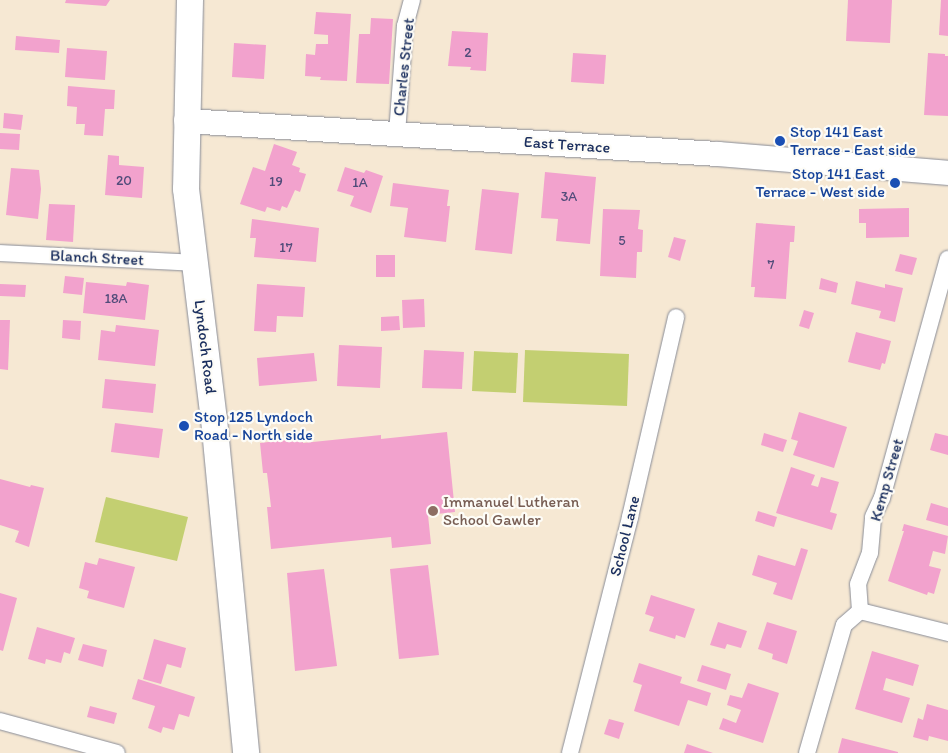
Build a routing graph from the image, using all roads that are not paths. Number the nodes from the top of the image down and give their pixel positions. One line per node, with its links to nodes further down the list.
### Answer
1 (190, 0): 3 (main road, Lyndoch Road)
2 (412, 0): 4 (street, Charles Street)
3 (186, 121): 4 (street, East Terrace); 8 (main road, Lyndoch Road)
4 (397, 134): 5 (street, East Terrace)
5 (948, 173)
6 (0, 253): 8 (street, Blanch Street)
7 (948, 259): 10 (street, Kemp Street)
8 (195, 263): 14 (main road, Lyndoch Road)
9 (676, 318): 15 (street, School Lane)
10 (860, 611): 11 (street); 16 (street)
11 (948, 633)
12 (0, 721): 13 (street)
13 (117, 753)
14 (246, 753)
15 (570, 753)
16 (807, 753)

